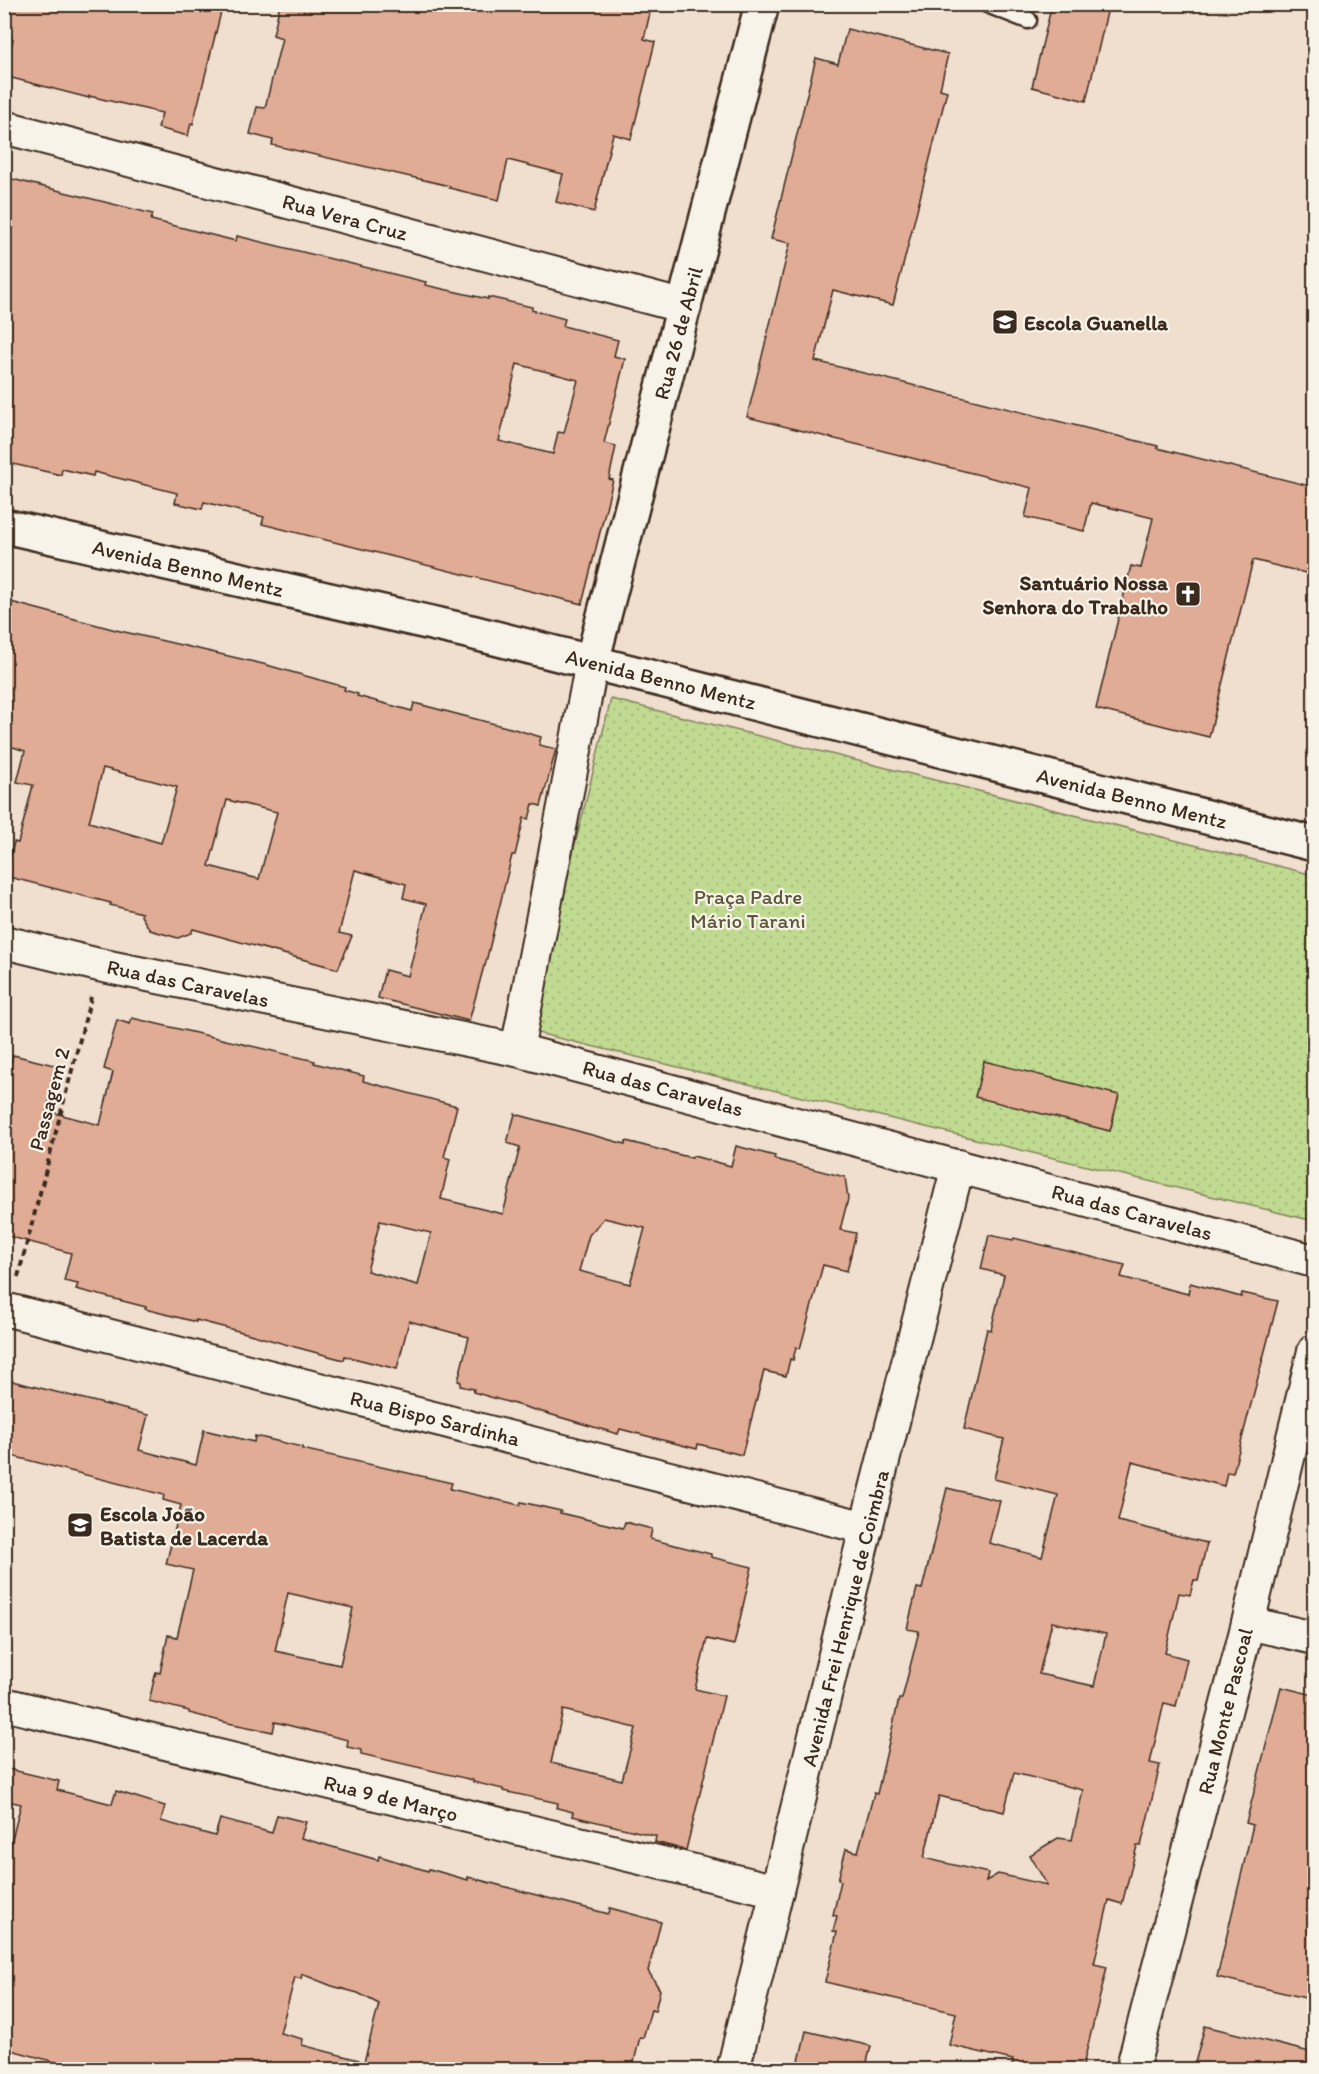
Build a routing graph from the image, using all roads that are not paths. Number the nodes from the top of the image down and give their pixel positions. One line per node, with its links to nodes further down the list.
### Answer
1 (762, 4): 5 (street, Rua 26 de Abril)
2 (987, 4): 3 (lane)
3 (1028, 20)
4 (4, 127): 5 (street, Rua Vera Cruz)
5 (685, 307): 7 (street, Rua 26 de Abril)
6 (4, 526): 7 (street, Avenida Benno Mentz)
7 (592, 662): 8 (street, Avenida Benno Mentz); 10 (street)
8 (1314, 844)
9 (4, 942): 10 (street, Rua das Caravelas)
10 (517, 1050): 11 (street, Rua das Caravelas)
11 (958, 1166): 12 (street, Rua das Caravelas); 15 (street, Avenida Frei Henrique de Coimbra)
12 (1314, 1261)
13 (7, 1310): 15 (street, Rua Bispo Sardinha)
14 (1314, 1351): 16 (street, Rua Monte Pascoal)
15 (866, 1528): 19 (street, Avenida Frei Henrique de Coimbra)
16 (1248, 1623): 17 (street); 21 (street, Rua Monte Pascoal)
17 (1314, 1638)
18 (4, 1704): 19 (street, Rua 9 de Março)
19 (777, 1891): 20 (street, Avenida Frei Henrique de Coimbra)
20 (733, 2070)
21 (1132, 2070)

